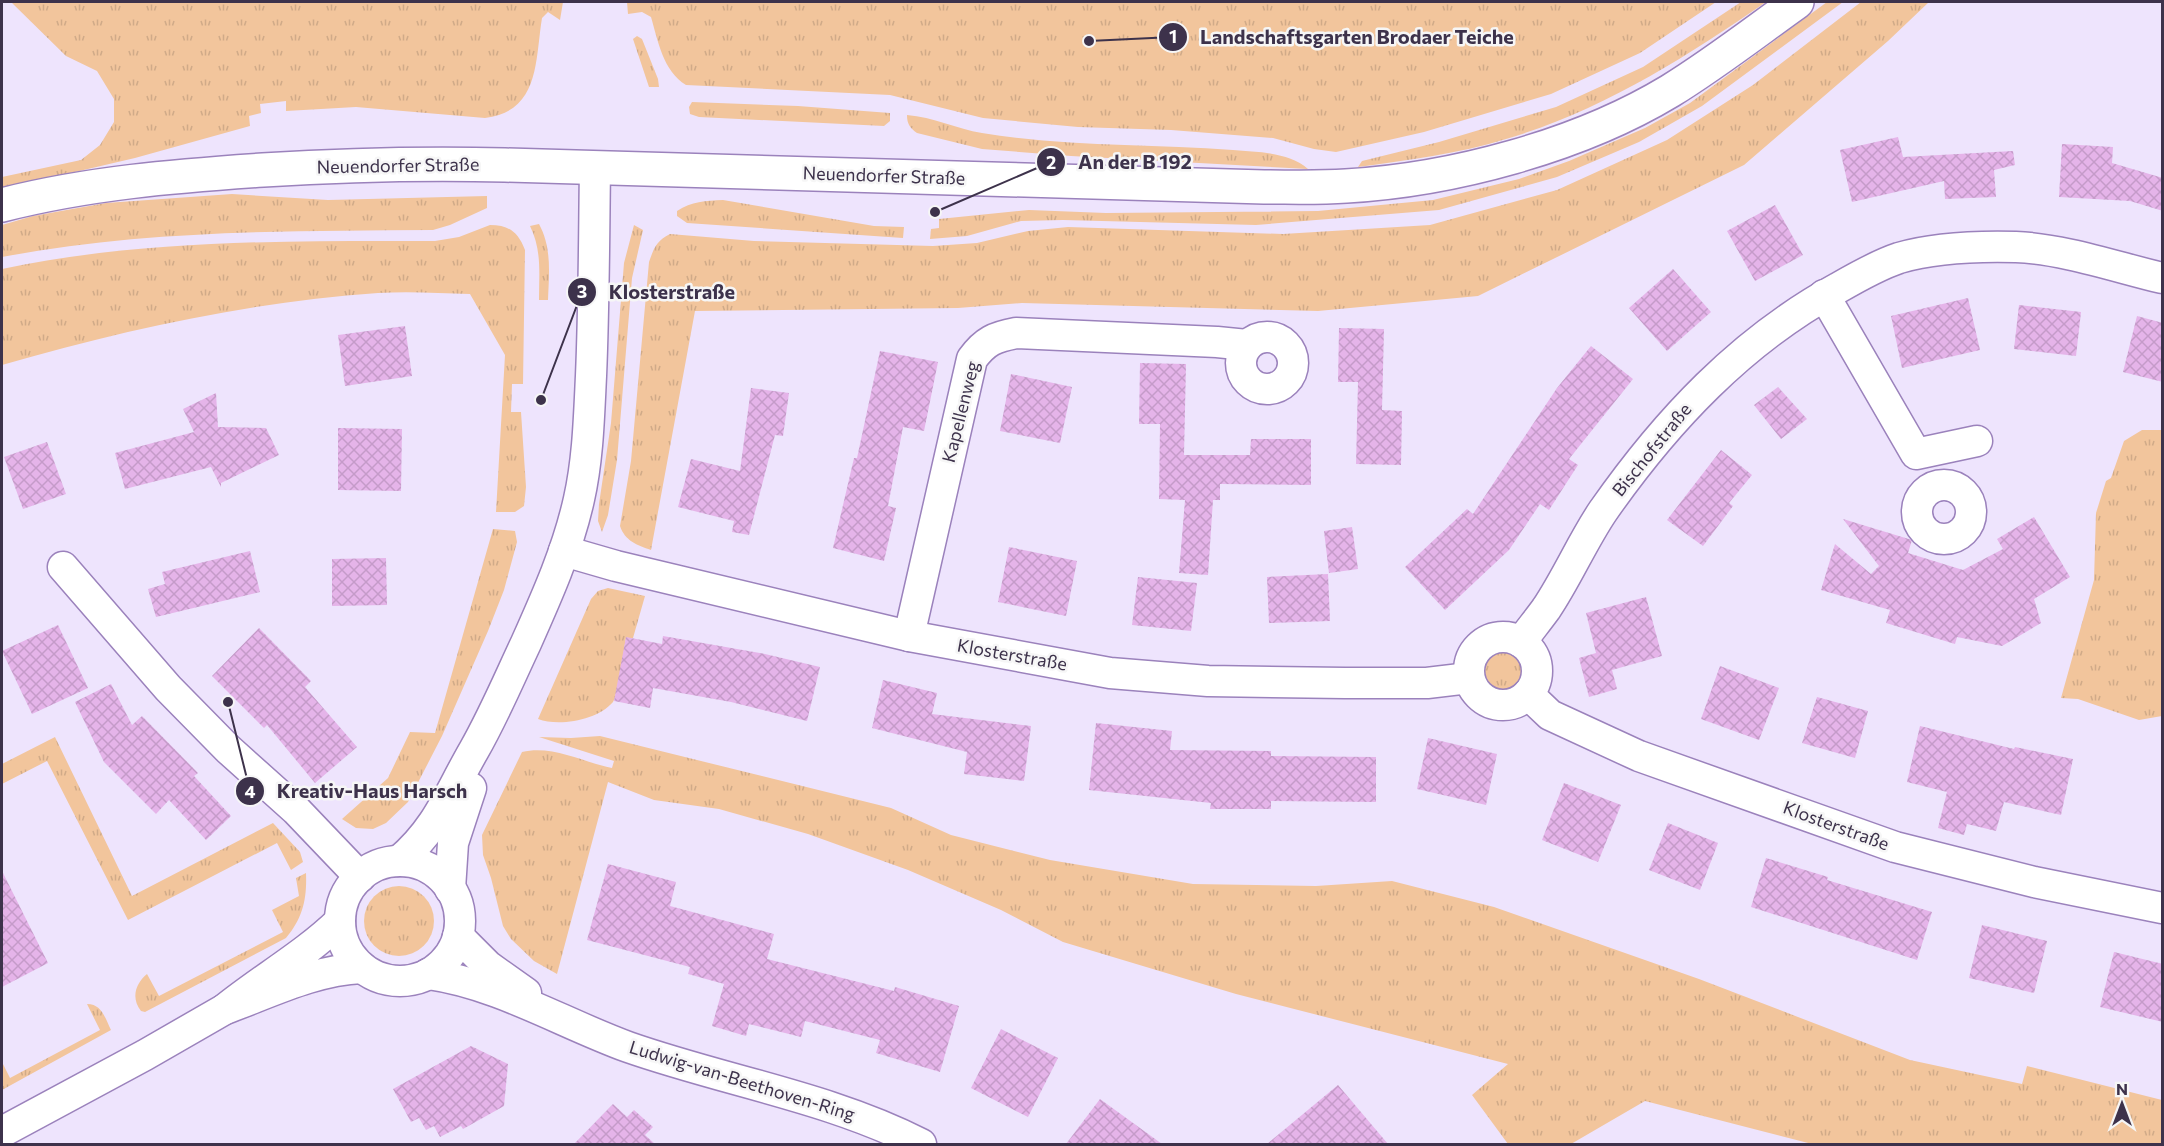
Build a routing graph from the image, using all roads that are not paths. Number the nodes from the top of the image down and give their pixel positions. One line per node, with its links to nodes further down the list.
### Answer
1 (1797, 2): 2 (main road, Neuendorfer Straße)
2 (595, 167): 3 (main road, Neuendorfer Straße); 10 (street, Ludwig-van-Beethoven-Ring)
3 (2, 205)
4 (2163, 278): 5 (street, Bischofstraße)
5 (1824, 295): 8 (street); 13 (street, Bischofstraße)
6 (1247, 345): 12 (street, Kapellenweg)
7 (1977, 441): 8 (street)
8 (1916, 454): 9 (street)
9 (1934, 487)
10 (564, 551): 12 (street, Klosterstraße); 16 (street, Ludwig-van-Beethoven-Ring)
11 (63, 567): 18 (street)
12 (909, 636): 14 (street, Klosterstraße)
13 (1521, 642): 14 (street); 15 (street)
14 (1469, 678): 15 (street)
15 (1528, 694): 20 (street, Klosterstraße)
16 (490, 722): 17 (street, Ludwig-van-Beethoven-Ring); 19 (street, Ludwig-van-Beethoven-Ring)
17 (399, 861): 18 (street, Ludwig-van-Beethoven-Ring); 19 (street, Ludwig-van-Beethoven-Ring)
18 (360, 877): 21 (street, Ludwig-van-Beethoven-Ring)
19 (450, 889): 22 (street, Ludwig-van-Beethoven-Ring)
20 (2163, 908)
21 (340, 921): 23 (street, Ludwig-van-Beethoven-Ring); 25 (street)
22 (458, 936): 24 (street, Ludwig-van-Beethoven-Ring); 26 (street, Ludwig-van-Beethoven-Ring)
23 (362, 968): 24 (street, Ludwig-van-Beethoven-Ring); 25 (street)
24 (428, 974): 26 (street, Ludwig-van-Beethoven-Ring)
25 (225, 1009): 27 (street)
26 (563, 1019): 28 (street, Ludwig-van-Beethoven-Ring)
27 (12, 1134)
28 (921, 1144)

